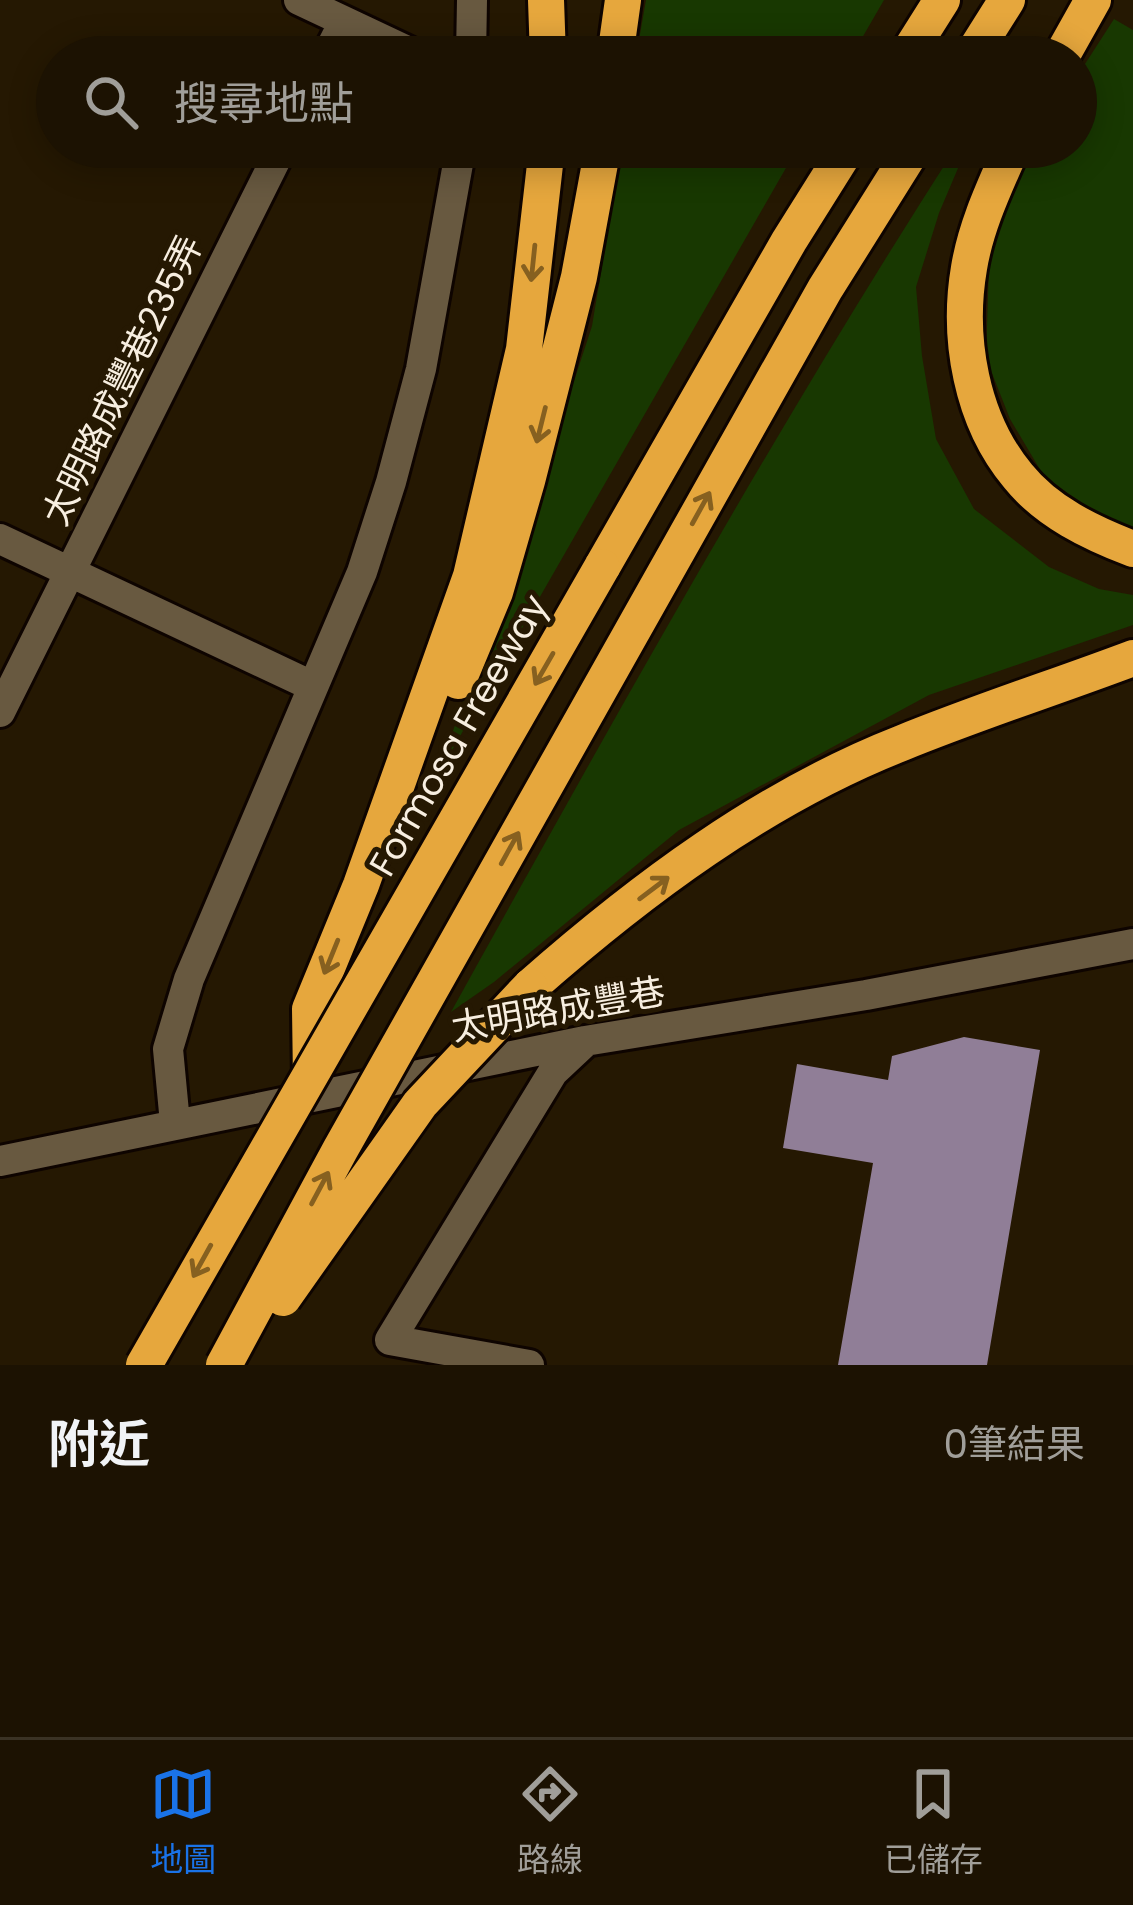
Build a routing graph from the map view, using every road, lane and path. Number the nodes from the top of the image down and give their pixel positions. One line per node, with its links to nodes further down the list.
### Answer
1 (299, 0): 8 (street)
2 (472, 0): 11 (street)
3 (546, 0): 12 (highway)
4 (623, 0): 13 (highway)
5 (942, 0): 14 (highway)
6 (1007, 0): 15 (highway)
7 (1093, 0): 16 (highway)
8 (344, 22): 9 (street); 10 (street)
9 (337, 36)
10 (374, 36)
11 (471, 36)
12 (547, 36)
13 (618, 36)
14 (919, 36)
15 (984, 36)
16 (1073, 36)
17 (271, 168): 26 (street, 太明路成豐巷235弄)
18 (457, 168): 28 (street)
19 (545, 168): 30 (highway, one-way to 30)
20 (599, 168): 30 (highway, one-way to 30)
21 (835, 168): 33 (highway, Formosa Freeway, one-way to 33, bridge)
22 (901, 168): 37 (highway, one-way to 22, bridge)
23 (1003, 168): 25 (highway)
24 (0, 539): 26 (street)
25 (1133, 549)
26 (70, 573): 28 (street); 29 (street, 太明路成豐巷235弄)
27 (1133, 658): 38 (highway, one-way to 27, bridge)
28 (310, 685): 34 (street)
29 (0, 712)
30 (361, 885): 33 (highway, one-way to 33)
31 (1133, 944): 32 (street, 太明路成豐巷)
32 (585, 1041): 34 (street, 太明路成豐巷); 39 (street)
33 (311, 1079): 36 (highway, Formosa Freeway, one-way to 36, bridge)
34 (175, 1123): 35 (street, 太明路成豐巷)
35 (0, 1161)
36 (144, 1365)
37 (224, 1365)
38 (237, 1365)
39 (529, 1365)

